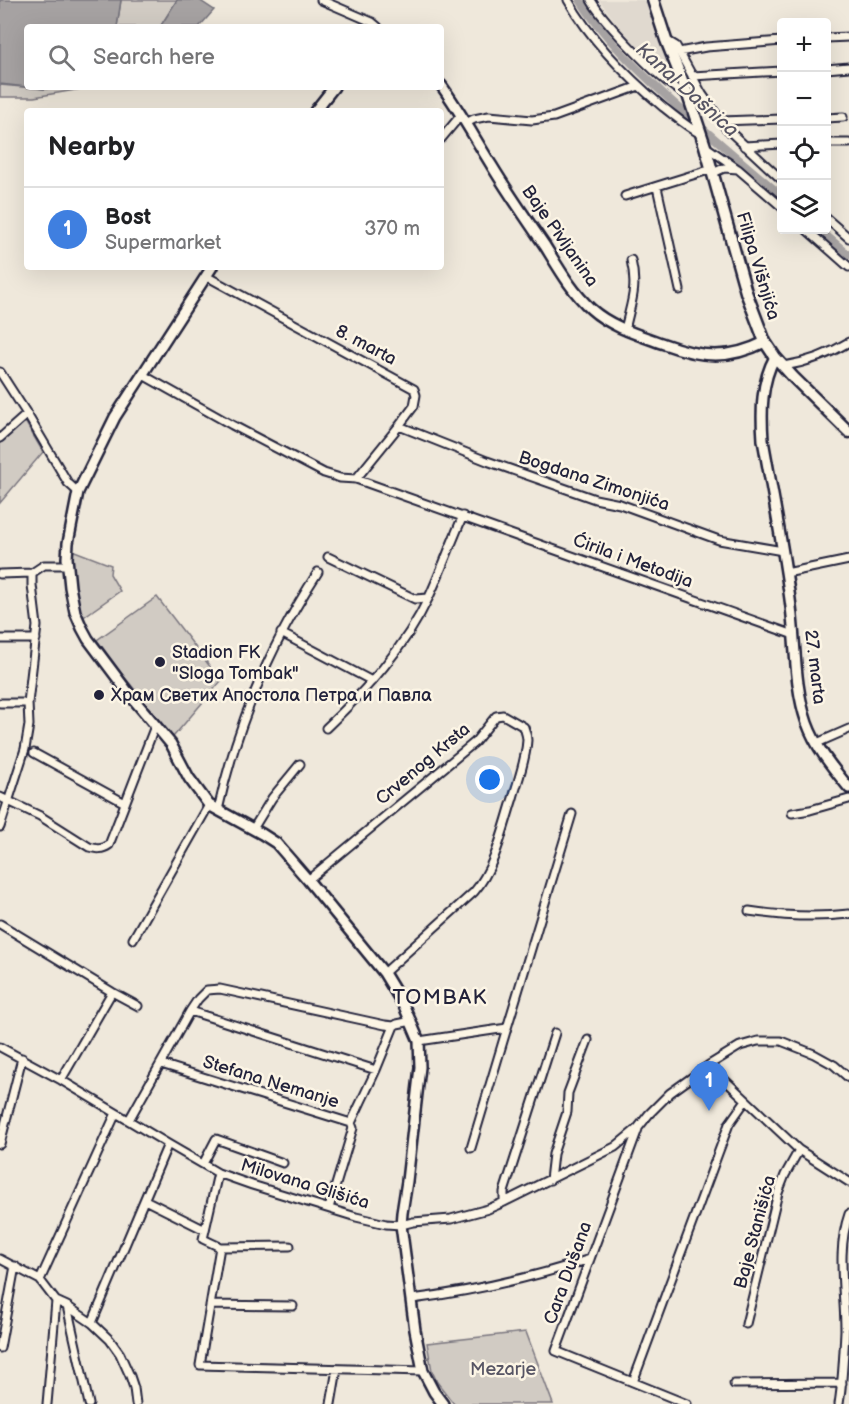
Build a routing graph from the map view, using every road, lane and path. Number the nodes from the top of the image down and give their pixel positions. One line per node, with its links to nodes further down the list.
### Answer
1 (321, 0): 5 (street)
2 (568, 0): 15 (street)
3 (591, 0): 19 (street)
4 (653, 0): 8 (main road, Filipa Višnjića)
5 (374, 24)
6 (849, 37): 7 (street)
7 (831, 38)
8 (666, 40): 10 (street); 19 (main road, Filipa Višnjića)
9 (777, 41): 10 (street)
10 (679, 52): 14 (street)
11 (849, 67): 12 (street)
12 (831, 69)
13 (777, 71): 14 (street)
14 (692, 76): 18 (street)
15 (639, 86): 23 (street); 26 (street)
16 (332, 90): 20 (street)
17 (444, 90): 23 (street, Baje Pivljanina)
18 (702, 94): 19 (street); 25 (street)
19 (688, 95): 26 (main road, Filipa Višnjića)
20 (317, 108)
21 (843, 117): 22 (street)
22 (831, 118)
23 (463, 119): 27 (street); 47 (street, Baje Pivljanina)
24 (777, 119): 25 (street)
25 (721, 122): 32 (street)
26 (701, 134): 31 (main road, Filipa Višnjića)
27 (444, 136)
28 (831, 143): 29 (street)
29 (849, 143)
30 (777, 144): 32 (street)
31 (705, 146): 33 (street); 34 (main road, Filipa Višnjića)
32 (744, 146): 35 (street)
33 (738, 169): 34 (street); 38 (street)
34 (713, 171): 36 (street); 48 (main road, Filipa Višnjića)
35 (777, 176)
36 (657, 187): 37 (street); 46 (street)
37 (625, 196)
38 (777, 203)
39 (831, 222): 41 (street)
40 (812, 234): 43 (street)
41 (849, 238)
42 (631, 260): 47 (street)
43 (849, 267)
44 (210, 270): 45 (street)
45 (206, 276): 53 (street); 55 (street, 8. marta)
46 (680, 290)
47 (625, 330): 48 (street, Baje Pivljanina)
48 (765, 342): 50 (main road, Filipa Višnjića)
49 (849, 342): 51 (street)
50 (775, 357): 51 (main road, Filipa Višnjića); 61 (street, 27. marta)
51 (784, 366): 56 (main road, Filipa Višnjića)
52 (0, 372): 54 (street)
53 (143, 375): 58 (street, Ćirila i Metodija); 59 (street)
54 (27, 414): 57 (street); 59 (street)
55 (399, 426): 58 (street, 8. marta); 61 (street, Bogdana Zimonjića)
56 (849, 432)
57 (0, 438)
58 (356, 479): 60 (street, Ćirila i Metodija)
59 (78, 492): 64 (street)
60 (463, 516): 69 (street); 71 (street, Ćirila i Metodija)
61 (783, 551): 67 (street, 27. marta)
62 (328, 557): 69 (street)
63 (849, 560): 67 (street)
64 (68, 565): 65 (street); 77 (street)
65 (32, 573): 68 (street); 73 (street)
66 (318, 573): 70 (street)
67 (786, 573): 71 (street, 27. marta)
68 (0, 574)
69 (428, 598): 74 (street)
70 (281, 633): 74 (street); 88 (street)
71 (794, 635): 80 (street, 27. marta)
72 (0, 639): 73 (street)
73 (36, 639): 76 (street)
74 (372, 681): 78 (street)
75 (0, 703): 76 (street)
76 (28, 703): 86 (street)
77 (156, 726): 87 (street); 88 (street)
78 (326, 728)
79 (849, 729): 80 (street)
80 (817, 743): 83 (street, 27. marta)
81 (34, 753): 87 (street)
82 (300, 764): 92 (street)
83 (849, 788)
84 (0, 797): 86 (street)
85 (849, 799): 89 (street)
86 (9, 800): 87 (street); 91 (street)
87 (125, 803)
88 (213, 808): 92 (street); 97 (street)
89 (792, 813)
90 (572, 814): 104 (street)
91 (0, 827)
92 (253, 829): 93 (street)
93 (308, 880): 98 (street); 98 (street, Crvenog Krsta)
94 (749, 911): 95 (street)
95 (849, 914)
96 (0, 924): 99 (street)
97 (133, 939)
98 (384, 973): 102 (street)
99 (112, 992): 100 (street); 114 (street)
100 (138, 1006)
101 (190, 1011): 103 (street); 110 (street); 112 (street)
102 (412, 1021): 103 (street); 107 (street)
103 (394, 1026): 112 (street, Stefana Nemanje)
104 (507, 1028): 107 (street); 122 (street)
105 (555, 1033): 130 (street)
106 (588, 1040): 127 (street)
107 (419, 1041): 133 (street)
108 (0, 1047): 109 (street, Milovana Glišića)
109 (22, 1058): 114 (street, Milovana Glišića); 120 (street)
110 (161, 1064): 117 (street); 118 (street, Stefana Nemanje)
111 (709, 1065): 113 (street); 115 (street); 119 (street)
112 (376, 1070): 118 (street, Stefana Nemanje)
113 (849, 1078)
114 (61, 1080): 116 (street, Milovana Glišića)
115 (746, 1100): 123 (street); 152 (street)
116 (116, 1113): 117 (street, Milovana Glišića); 141 (street)
117 (129, 1120): 121 (street, Milovana Glišića)
118 (351, 1123): 131 (street)
119 (638, 1128): 127 (street); 138 (street, Cara Dušana)
120 (0, 1144)
121 (168, 1144): 125 (street, Milovana Glišića); 129 (street)
122 (471, 1148)
123 (799, 1150): 128 (street); 148 (street, Baje Stanišića)
124 (283, 1163): 125 (street, Milovana Glišića)
125 (203, 1164): 126 (street, Milovana Glišića)
126 (218, 1173): 131 (street, Milovana Glišića); 134 (street)
127 (550, 1180): 130 (street)
128 (849, 1182)
129 (145, 1200): 134 (street); 147 (street)
130 (504, 1203): 133 (street)
131 (329, 1208): 133 (street, Milovana Glišića)
132 (849, 1214): 139 (street)
133 (401, 1225): 142 (street)
134 (205, 1230): 136 (street)
135 (290, 1246): 136 (street)
136 (220, 1247): 144 (street)
137 (0, 1259): 140 (street)
138 (590, 1259): 142 (street); 152 (street, Cara Dušana)
139 (846, 1262): 153 (street)
140 (15, 1266): 141 (street); 149 (street)
141 (40, 1280): 143 (street)
142 (412, 1299): 151 (street)
143 (56, 1301): 145 (street); 155 (street)
144 (210, 1305): 146 (street); 150 (street)
145 (66, 1306): 147 (street); 156 (street)
146 (292, 1306)
147 (92, 1323): 157 (street)
148 (746, 1324)
149 (0, 1348)
150 (337, 1369): 151 (street); 158 (street)
151 (423, 1371): 159 (street)
152 (633, 1382): 160 (street, Cara Dušana)
153 (842, 1383): 154 (street); 161 (street)
154 (734, 1384)
155 (47, 1404)
156 (89, 1404)
157 (136, 1404)
158 (331, 1404)
159 (443, 1404)
160 (687, 1404)
161 (839, 1404)

